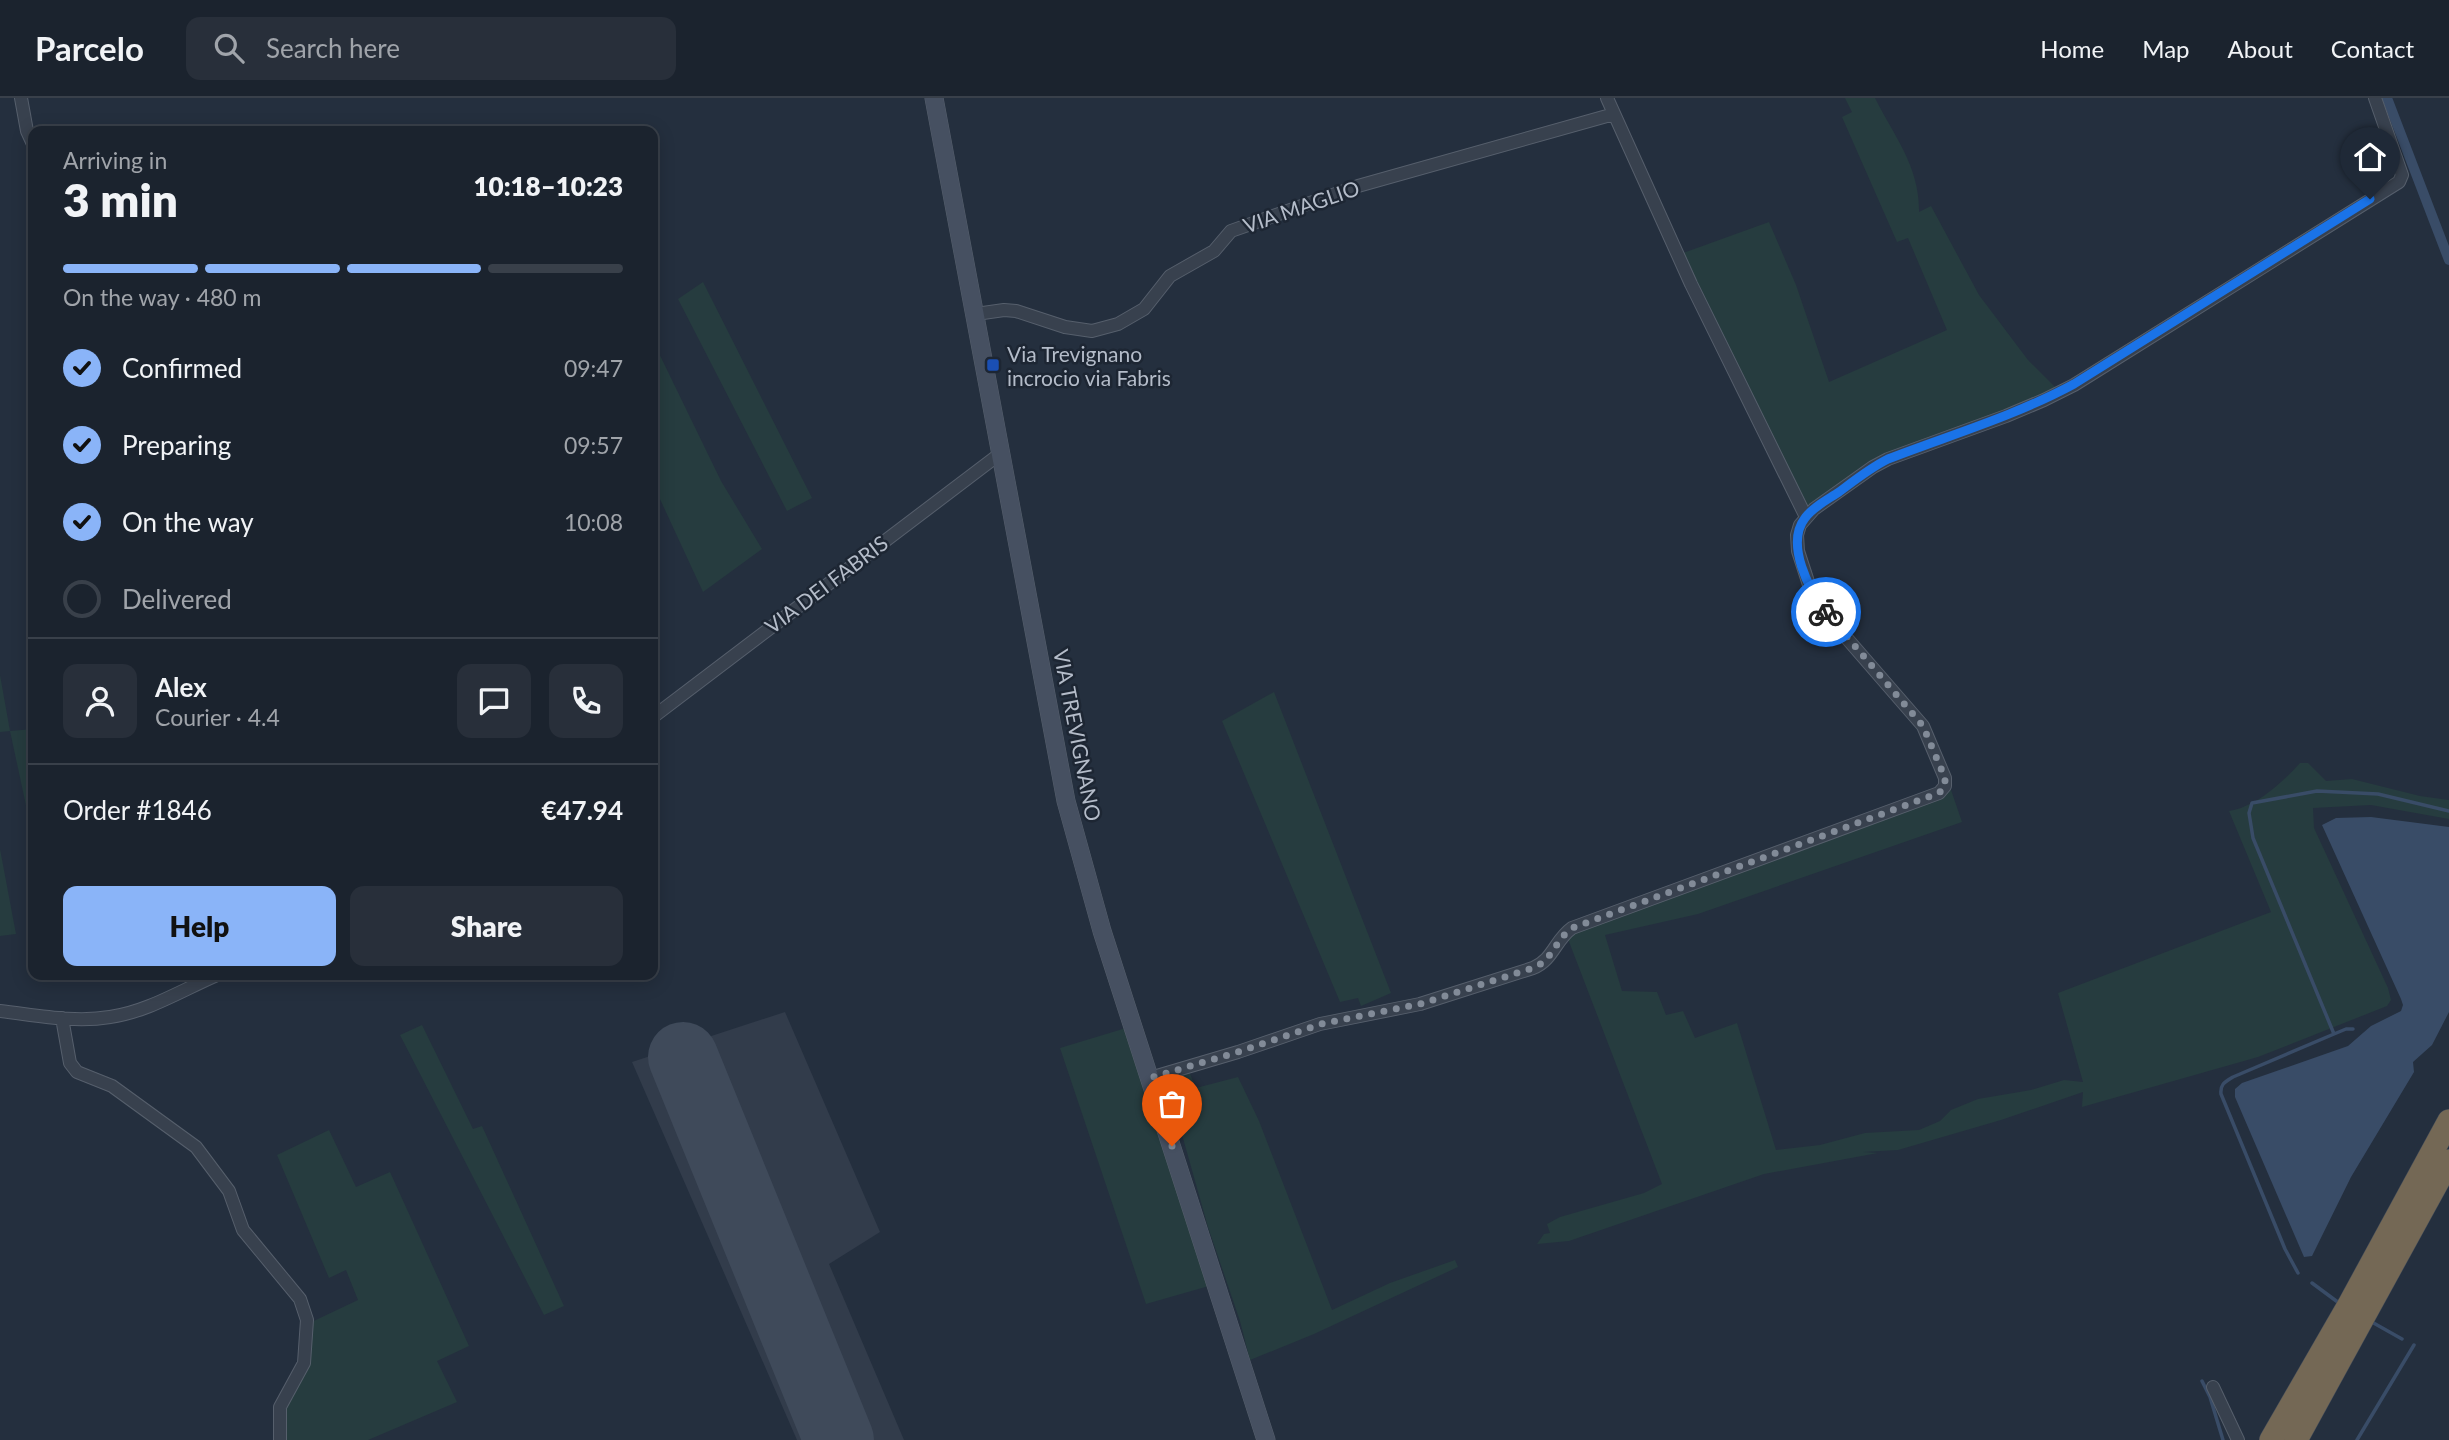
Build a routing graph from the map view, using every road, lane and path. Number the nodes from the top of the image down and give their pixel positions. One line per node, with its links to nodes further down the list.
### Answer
1 (21, 98): 6 (street)
2 (934, 98): 7 (main road, VIA TREVIGNANO)
3 (1607, 98): 5 (street)
4 (2375, 98): 9 (street)
5 (1615, 114): 7 (street, VIA MAGLIO); 9 (street)
6 (28, 133)
7 (976, 314): 8 (main road, VIA TREVIGNANO)
8 (1001, 453): 10 (street, VIA DEI FABRIS); 14 (main road, VIA TREVIGNANO)
9 (1806, 517): 14 (street)
10 (658, 713)
11 (206, 980): 13 (street)
12 (0, 1011): 13 (street)
13 (62, 1018): 18 (street)
14 (1150, 1078): 19 (main road, VIA TREVIGNANO)
15 (2449, 1121): 21 (highway)
16 (2449, 1161): 22 (highway)
17 (2213, 1387): 20 (street)
18 (280, 1440)
19 (1266, 1440)
20 (2238, 1440)
21 (2270, 1440)
22 (2296, 1440)

